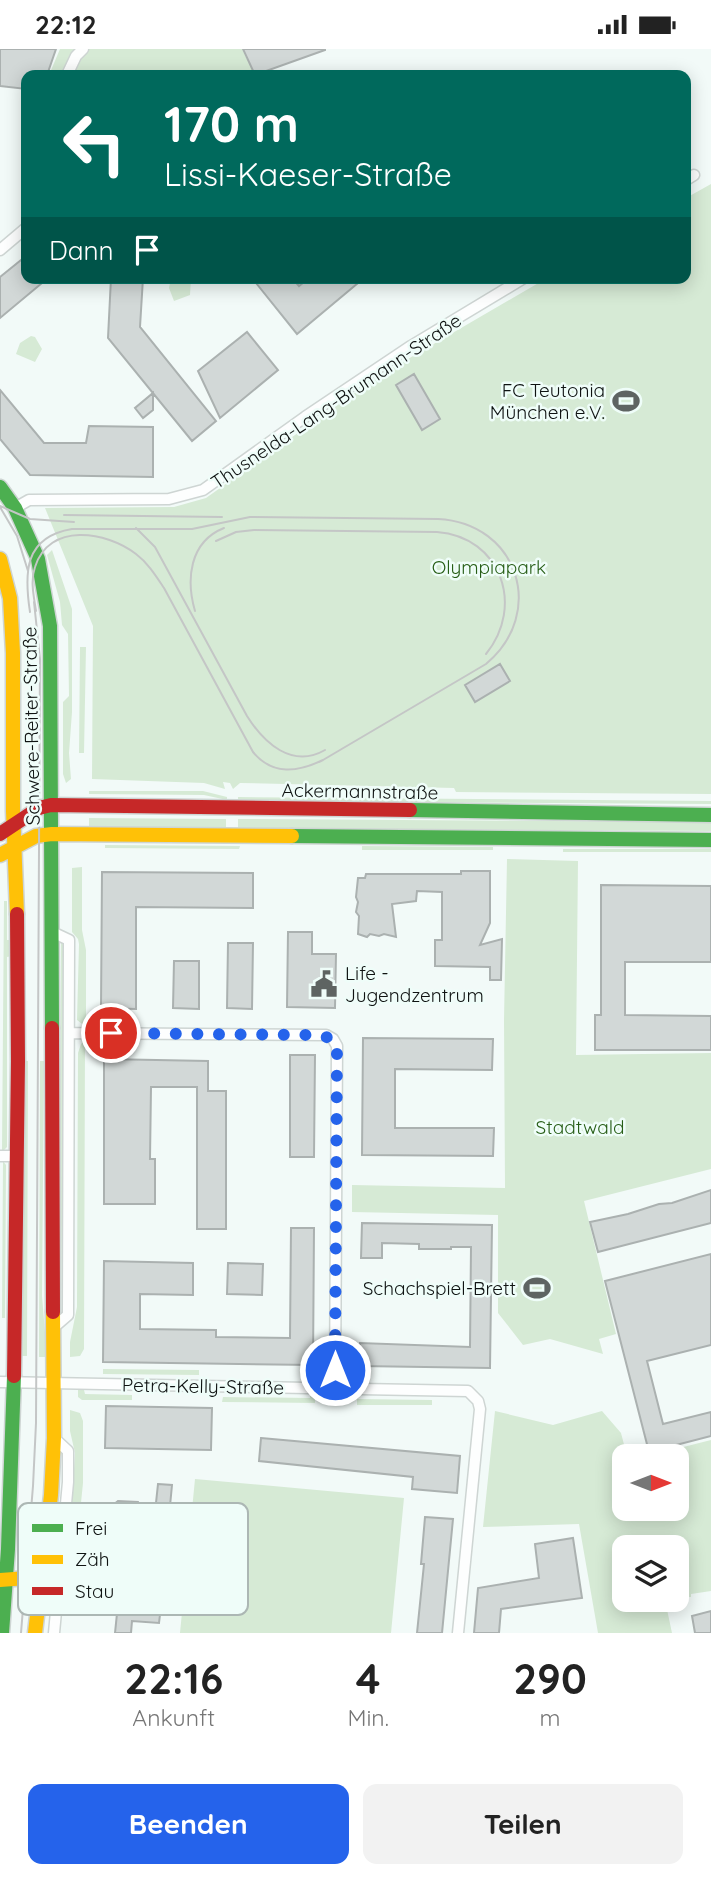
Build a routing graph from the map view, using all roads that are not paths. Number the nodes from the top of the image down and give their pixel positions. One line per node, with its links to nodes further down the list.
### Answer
1 (83, 49): 2 (street)
2 (69, 70)
3 (21, 232): 4 (street)
4 (0, 250)
5 (514, 284): 7 (street, Thusnelda-Lang-Brumann-Straße)
6 (0, 487): 7 (main road, Schwere-Reiter-Straße)
7 (15, 508): 9 (main road, Schwere-Reiter-Straße)
8 (0, 559): 11 (main road, Schwere-Reiter-Straße)
9 (51, 805): 10 (main road, Ackermannstraße); 11 (main road, Ackermannstraße); 13 (main road, Schwere-Reiter-Straße)
10 (711, 815)
11 (14, 824): 12 (main road, Ackermannstraße); 15 (main road, Schwere-Reiter-Straße)
12 (0, 834)
13 (52, 834): 14 (main road); 15 (main road); 17 (main road, Schwere-Reiter-Straße)
14 (711, 840)
15 (15, 848): 16 (main road); 20 (main road, Schwere-Reiter-Straße)
16 (0, 855)
17 (52, 932): 18 (street); 21 (main road, Schwere-Reiter-Straße)
18 (69, 1033): 21 (street); 24 (street)
19 (0, 1156): 20 (street)
20 (18, 1156): 22 (main road, Schwere-Reiter-Straße)
21 (53, 1328): 23 (main road, Schwere-Reiter-Straße)
22 (7, 1383): 23 (street, Petra-Kelly-Straße); 28 (main road, Schwere-Reiter-Straße)
23 (54, 1383): 24 (street, Petra-Kelly-Straße); 25 (main road, Schwere-Reiter-Straße)
24 (335, 1388): 34 (street, Petra-Kelly-Straße)
25 (54, 1438): 26 (main road, Schwere-Reiter-Straße); 27 (street, Schwere-Reiter-Straße)
26 (48, 1503)
27 (65, 1503)
28 (3, 1579): 31 (main road, Schwere-Reiter-Straße)
29 (37, 1615): 32 (main road, Schwere-Reiter-Straße)
30 (55, 1615): 33 (street, Schwere-Reiter-Straße)
31 (2, 1633)
32 (35, 1633)
33 (54, 1633)
34 (458, 1633)

